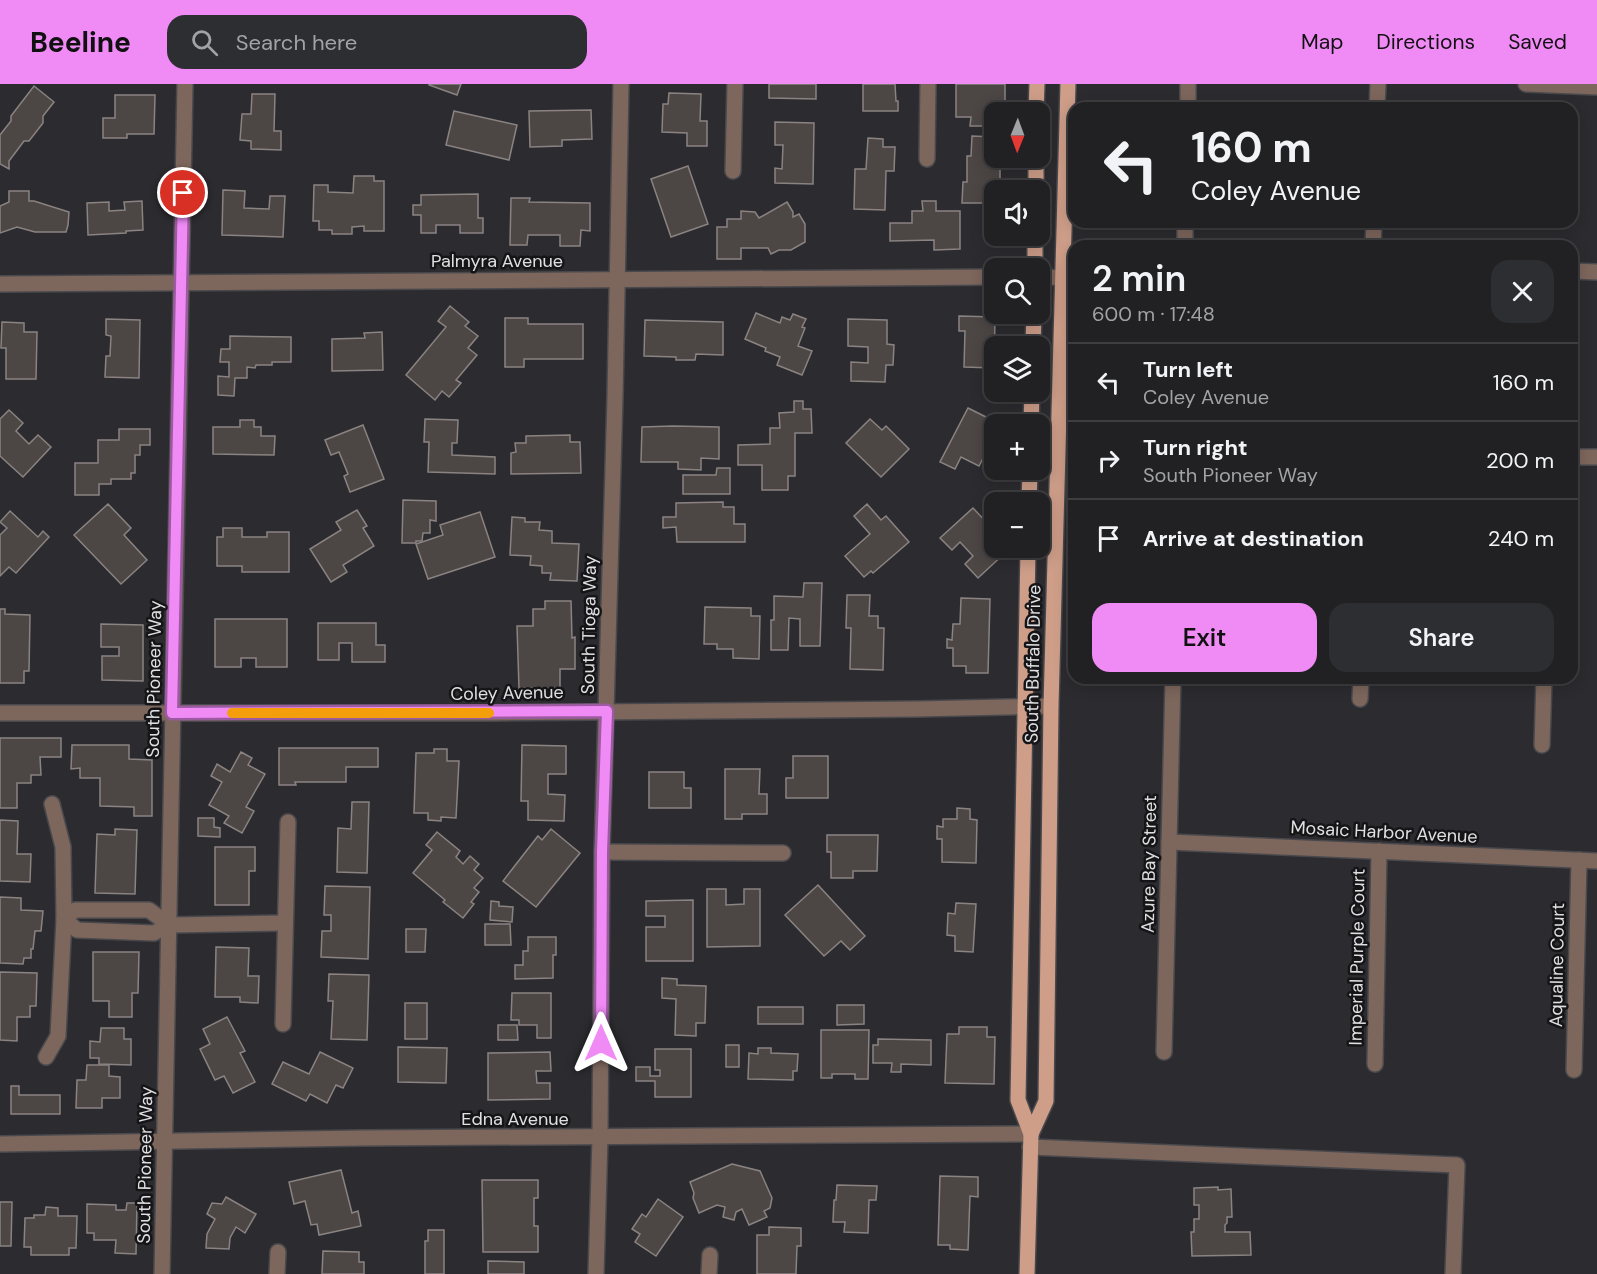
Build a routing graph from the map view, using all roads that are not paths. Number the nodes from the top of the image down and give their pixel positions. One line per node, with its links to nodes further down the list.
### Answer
1 (184, 84): 23 (street, South Pioneer Way)
2 (621, 84): 22 (street, South Tioga Way)
3 (735, 84): 16 (street)
4 (928, 84): 15 (street)
5 (1037, 84): 11 (main road)
6 (1068, 84): 12 (main road, South Buffalo Drive)
7 (1188, 84): 13 (street)
8 (1378, 84): 14 (street)
9 (1526, 84): 10 (street)
10 (1597, 87)
11 (1036, 102)
12 (1068, 102)
13 (1188, 102)
14 (1377, 102)
15 (927, 159)
16 (734, 171)
17 (1578, 271): 18 (street)
18 (1597, 272)
19 (984, 277): 22 (street, Palmyra Avenue)
20 (1050, 277): 21 (street)
21 (1068, 278)
22 (617, 279): 23 (street, Palmyra Avenue); 35 (street, South Tioga Way)
23 (181, 283): 24 (street, Palmyra Avenue); 37 (street, South Pioneer Way)
24 (0, 284)
25 (1068, 302): 34 (main road, South Buffalo Drive)
26 (1578, 456): 27 (street)
27 (1597, 458)
28 (1028, 558): 33 (main road, South Buffalo Drive)
29 (1173, 684): 41 (street, Azure Bay Street)
30 (1361, 684): 32 (street)
31 (1544, 684): 38 (street)
32 (1360, 699)
33 (1024, 706): 34 (street, Coley Avenue); 35 (street, Coley Avenue); 58 (main road, South Buffalo Drive)
34 (1051, 706): 58 (main road, South Buffalo Drive)
35 (607, 711): 37 (street, Coley Avenue); 43 (street, South Tioga Way)
36 (0, 713): 37 (street, Coley Avenue)
37 (172, 713): 50 (street, South Pioneer Way)
38 (1542, 745)
39 (52, 804): 48 (street)
40 (288, 822): 49 (street)
41 (1169, 842): 42 (street, Mosaic Harbor Avenue); 53 (street, Azure Bay Street)
42 (1379, 851): 45 (street, Mosaic Harbor Avenue); 55 (street, Imperial Purple Court)
43 (602, 852): 44 (street); 57 (street, South Tioga Way)
44 (783, 853)
45 (1579, 860): 46 (street, Mosaic Harbor Avenue); 56 (street, Aqualine Court)
46 (1597, 861)
47 (120, 910): 48 (street); 50 (street); 51 (street)
48 (64, 919): 51 (street); 54 (street)
49 (285, 923): 50 (street); 52 (street)
50 (169, 925): 51 (street); 59 (street, South Pioneer Way)
51 (121, 931)
52 (283, 1024)
53 (1164, 1052)
54 (46, 1057)
55 (1375, 1064)
56 (1574, 1070)
57 (600, 1138): 58 (street, Edna Avenue); 59 (street, Edna Avenue); 65 (street, South Tioga Way)
58 (1031, 1141): 67 (main road, South Buffalo Drive); 68 (street, Edna Avenue)
59 (165, 1142): 60 (street, Edna Avenue); 63 (street, South Pioneer Way)
60 (0, 1144)
61 (278, 1252): 64 (street)
62 (710, 1255): 66 (street)
63 (162, 1274)
64 (277, 1274)
65 (596, 1274)
66 (709, 1274)
67 (1027, 1274)
68 (1453, 1274)

